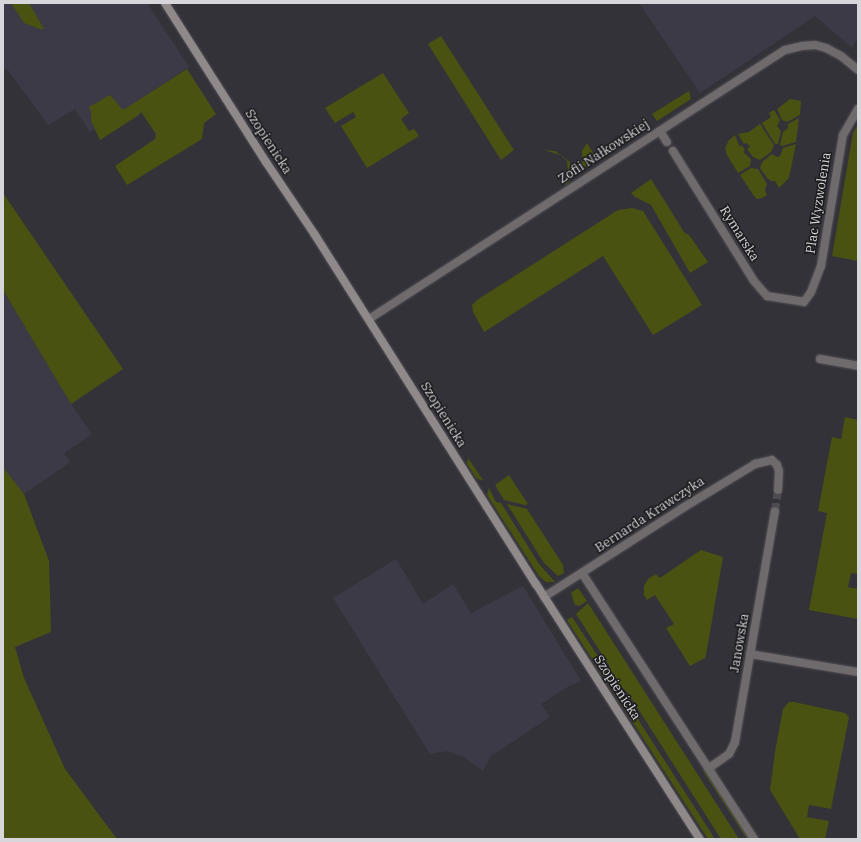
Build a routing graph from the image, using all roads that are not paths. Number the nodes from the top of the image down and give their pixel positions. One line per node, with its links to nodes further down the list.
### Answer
1 (165, 3): 8 (street, Szopienicka)
2 (858, 70): 4 (street, Zofii Nałkowskiej)
3 (858, 109): 7 (street, Plac Wyzwolenia)
4 (660, 131): 5 (street); 8 (street, Zofii Nałkowskiej)
5 (667, 142)
6 (674, 153): 7 (street, Rymarska)
7 (804, 302)
8 (369, 319): 14 (street, Szopienicka)
9 (820, 359): 10 (street)
10 (858, 366)
11 (778, 490): 13 (street, Bernarda Krawczyka)
12 (775, 511): 15 (street, Janowska)
13 (582, 573): 14 (street, Bernarda Krawczyka); 17 (street)
14 (544, 597): 18 (street, Szopienicka)
15 (750, 654): 16 (street); 17 (street, Janowska)
16 (858, 672)
17 (709, 768): 19 (street)
18 (700, 839)
19 (754, 839)

